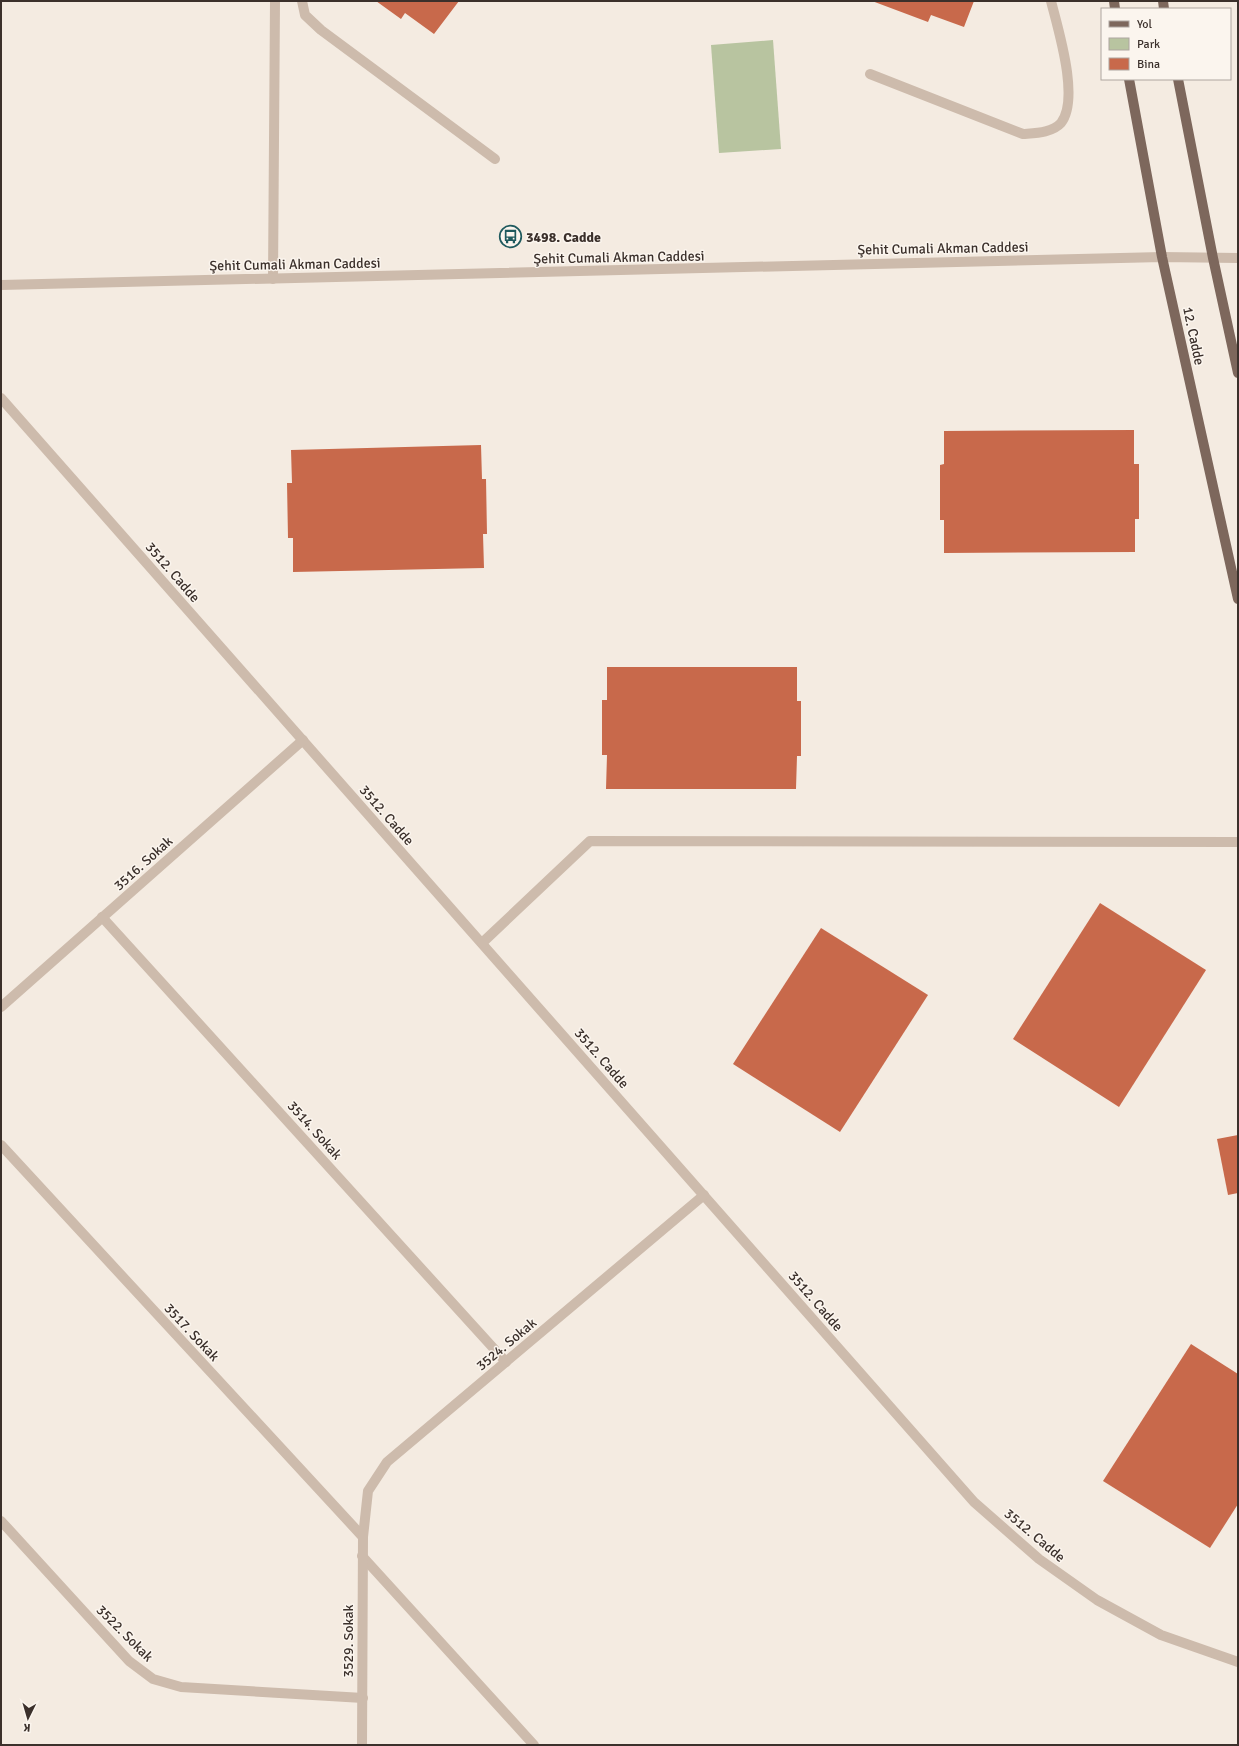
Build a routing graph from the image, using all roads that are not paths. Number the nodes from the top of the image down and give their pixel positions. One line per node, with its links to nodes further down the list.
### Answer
1 (275, 1): 11 (street)
2 (302, 1): 7 (street)
3 (1051, 1): 4 (street)
4 (870, 74)
5 (1129, 80): 8 (main road, 12. Cadde)
6 (1178, 80): 9 (main road)
7 (495, 159)
8 (1162, 257): 9 (street, Şehit Cumali Akman Caddesi); 11 (street, Şehit Cumali Akman Caddesi); 15 (main road, 12. Cadde)
9 (1213, 258): 10 (street, Şehit Cumali Akman Caddesi); 13 (main road)
10 (1238, 258)
11 (273, 279): 12 (street, Şehit Cumali Akman Caddesi)
12 (1, 285)
13 (1238, 374)
14 (1, 398): 16 (street, 3512. Cadde)
15 (1238, 599)
16 (302, 740): 18 (street, 3516. Sokak); 19 (street, 3512. Cadde)
17 (1238, 842): 19 (street)
18 (102, 917): 20 (street, 3516. Sokak); 23 (street, 3514. Sokak)
19 (482, 943): 22 (street, 3512. Cadde)
20 (1, 1007)
21 (1, 1145): 25 (street, 3517. Sokak)
22 (704, 1195): 23 (street, 3524. Sokak); 27 (street, 3512. Cadde)
23 (506, 1362): 25 (street, 3524. Sokak)
24 (1, 1521): 28 (street, 3522. Sokak)
25 (363, 1537): 26 (street, 3529. Sokak)
26 (362, 1556): 28 (street, 3529. Sokak); 30 (street)
27 (1238, 1662)
28 (362, 1698): 29 (street, 3529. Sokak)
29 (362, 1745)
30 (534, 1745)

